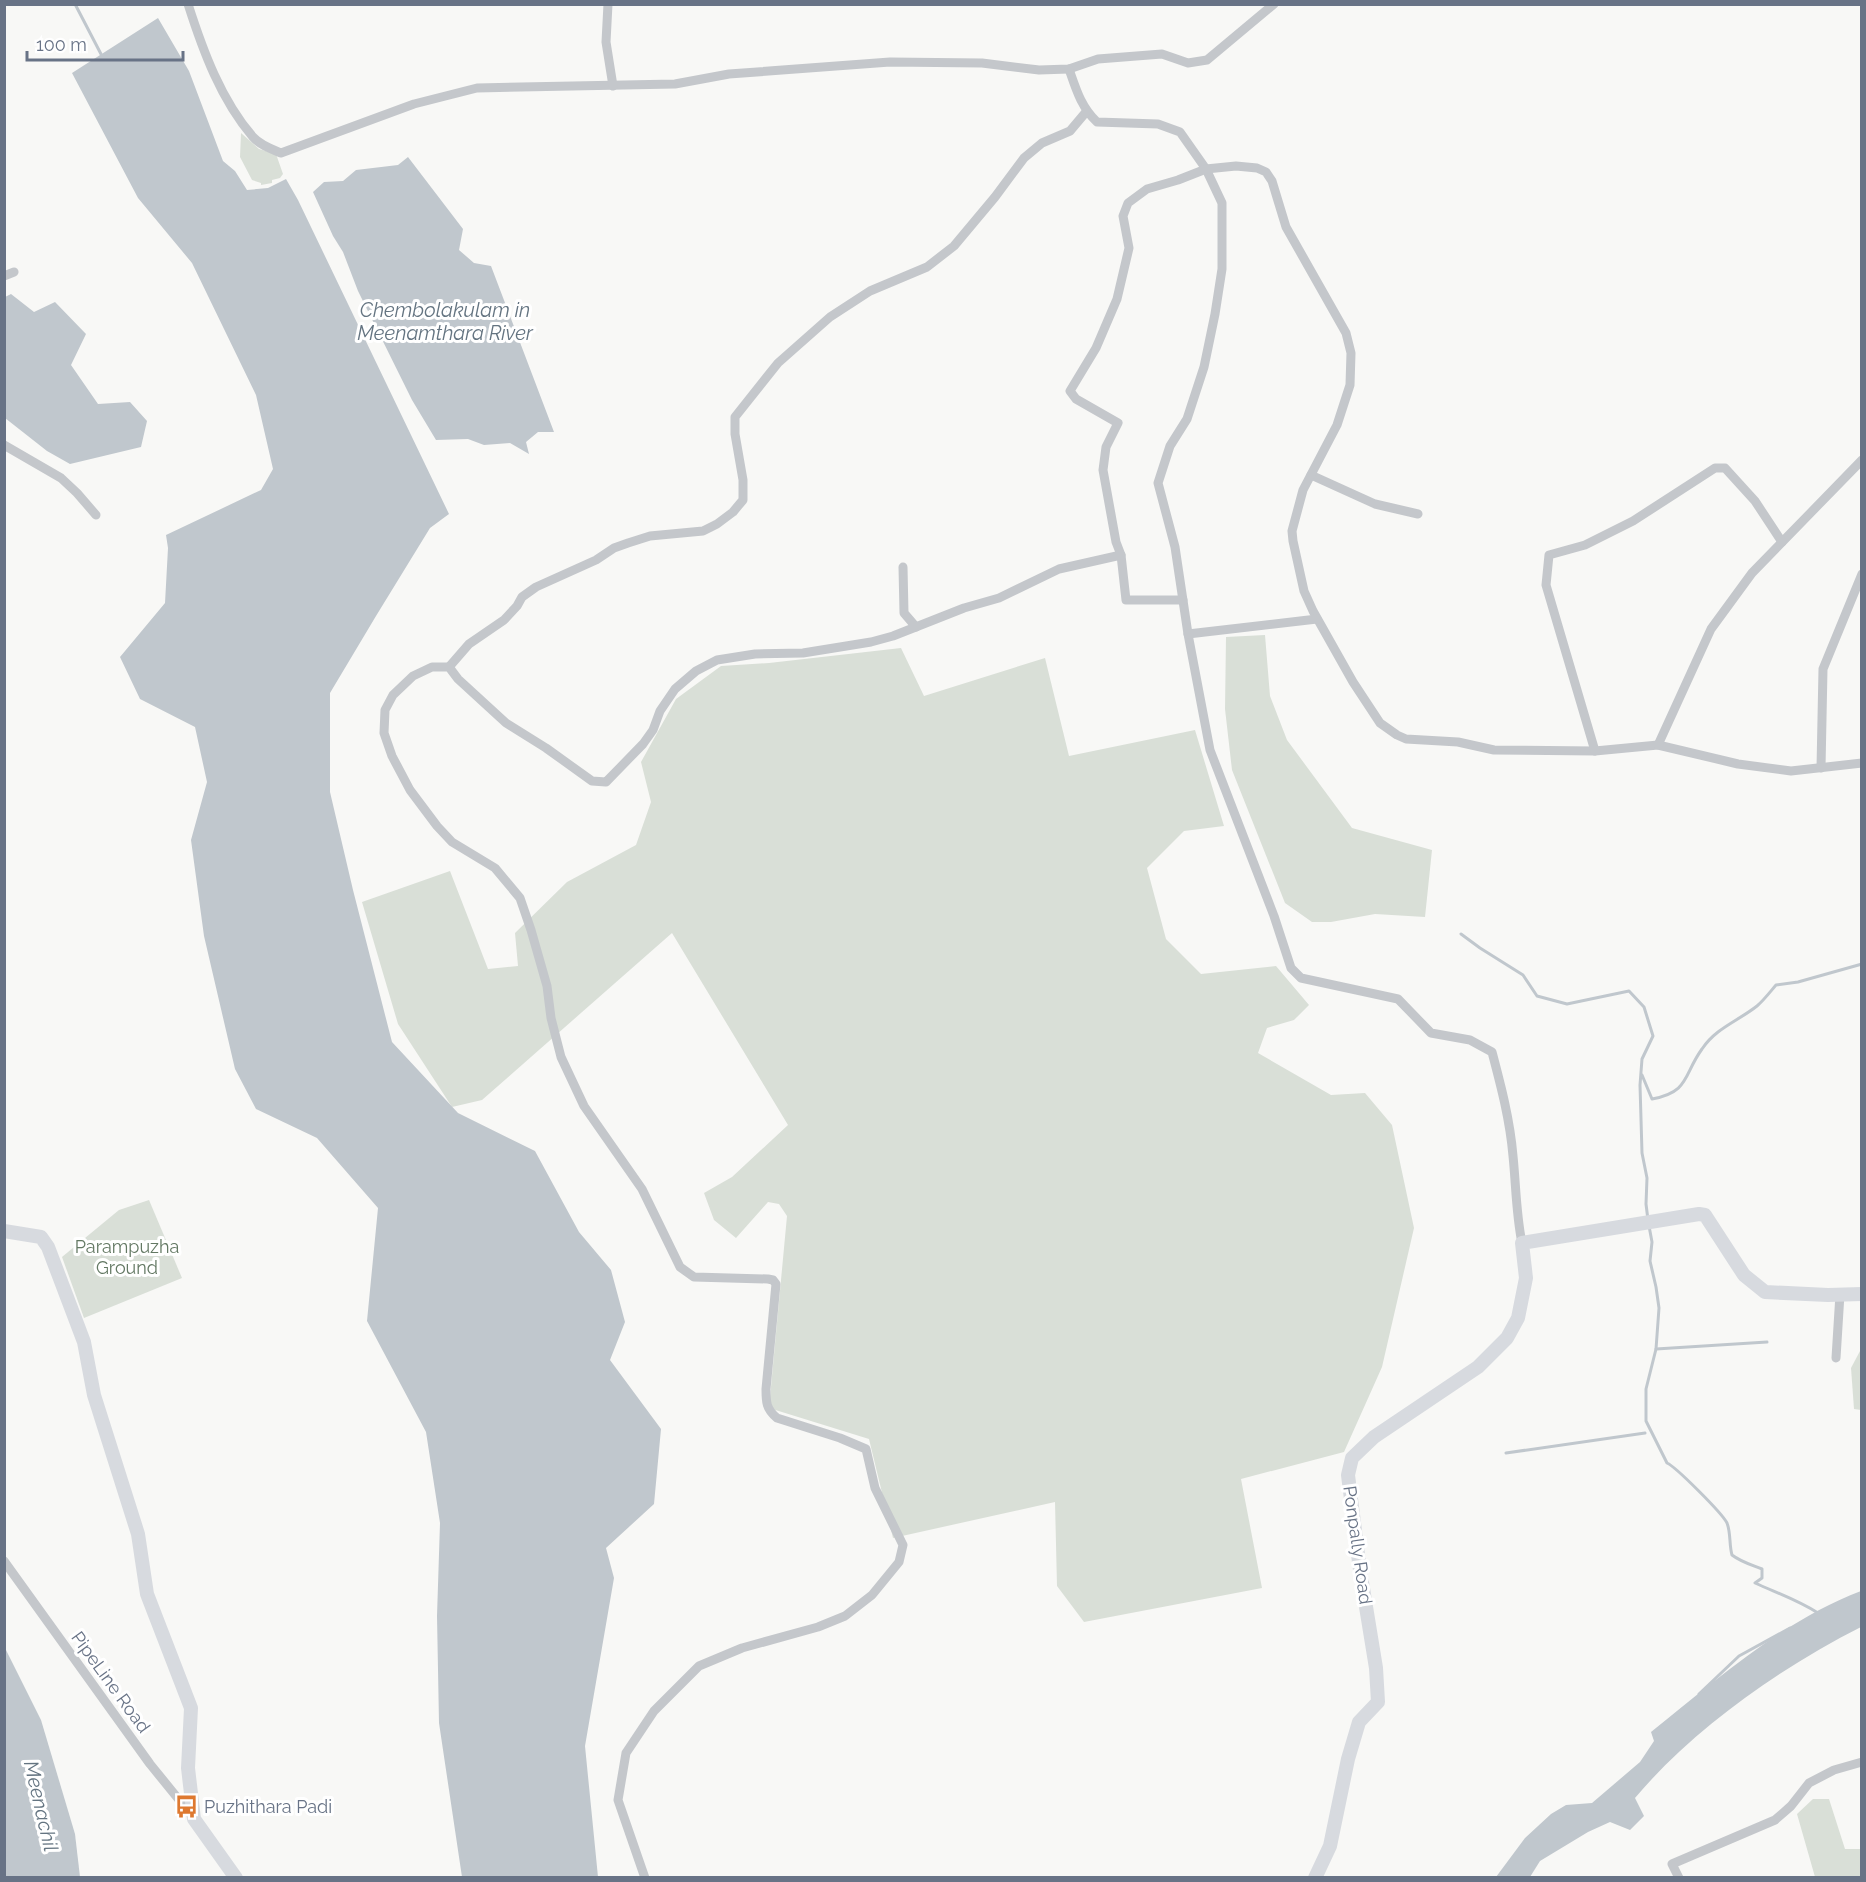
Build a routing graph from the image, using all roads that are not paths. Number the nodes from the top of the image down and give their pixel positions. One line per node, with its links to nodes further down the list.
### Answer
1 (188, 4): 5 (street)
2 (608, 4): 5 (street)
3 (1274, 4): 4 (street)
4 (1069, 69): 5 (street); 6 (street)
5 (613, 86)
6 (1086, 112): 7 (street); 21 (street)
7 (1206, 169): 10 (street); 14 (street); 17 (street)
8 (4, 445): 12 (street)
9 (1862, 460): 13 (street)
10 (1311, 475): 11 (street); 18 (street)
11 (1418, 514)
12 (96, 515)
13 (1782, 542): 22 (street); 23 (street)
14 (1122, 555): 17 (street); 19 (street)
15 (903, 567): 19 (street)
16 (1862, 574): 25 (street)
17 (1183, 600): 20 (street)
18 (1317, 619): 20 (street); 23 (street)
19 (916, 627): 21 (street)
20 (1188, 634): 27 (street)
21 (448, 667): 35 (street)
22 (1658, 745): 23 (street); 25 (street)
23 (1595, 751)
24 (1862, 763): 25 (street)
25 (1821, 768)
26 (4, 1231): 33 (main road)
27 (1522, 1243): 28 (main road); 36 (main road, Ponpally Road)
28 (1840, 1294): 29 (main road); 30 (street)
29 (1862, 1294)
30 (1836, 1358)
31 (4, 1561): 33 (street, PipeLine Road)
32 (1862, 1762): 37 (street)
33 (194, 1819): 34 (main road)
34 (236, 1878)
35 (645, 1878)
36 (1315, 1878)
37 (1678, 1878)

